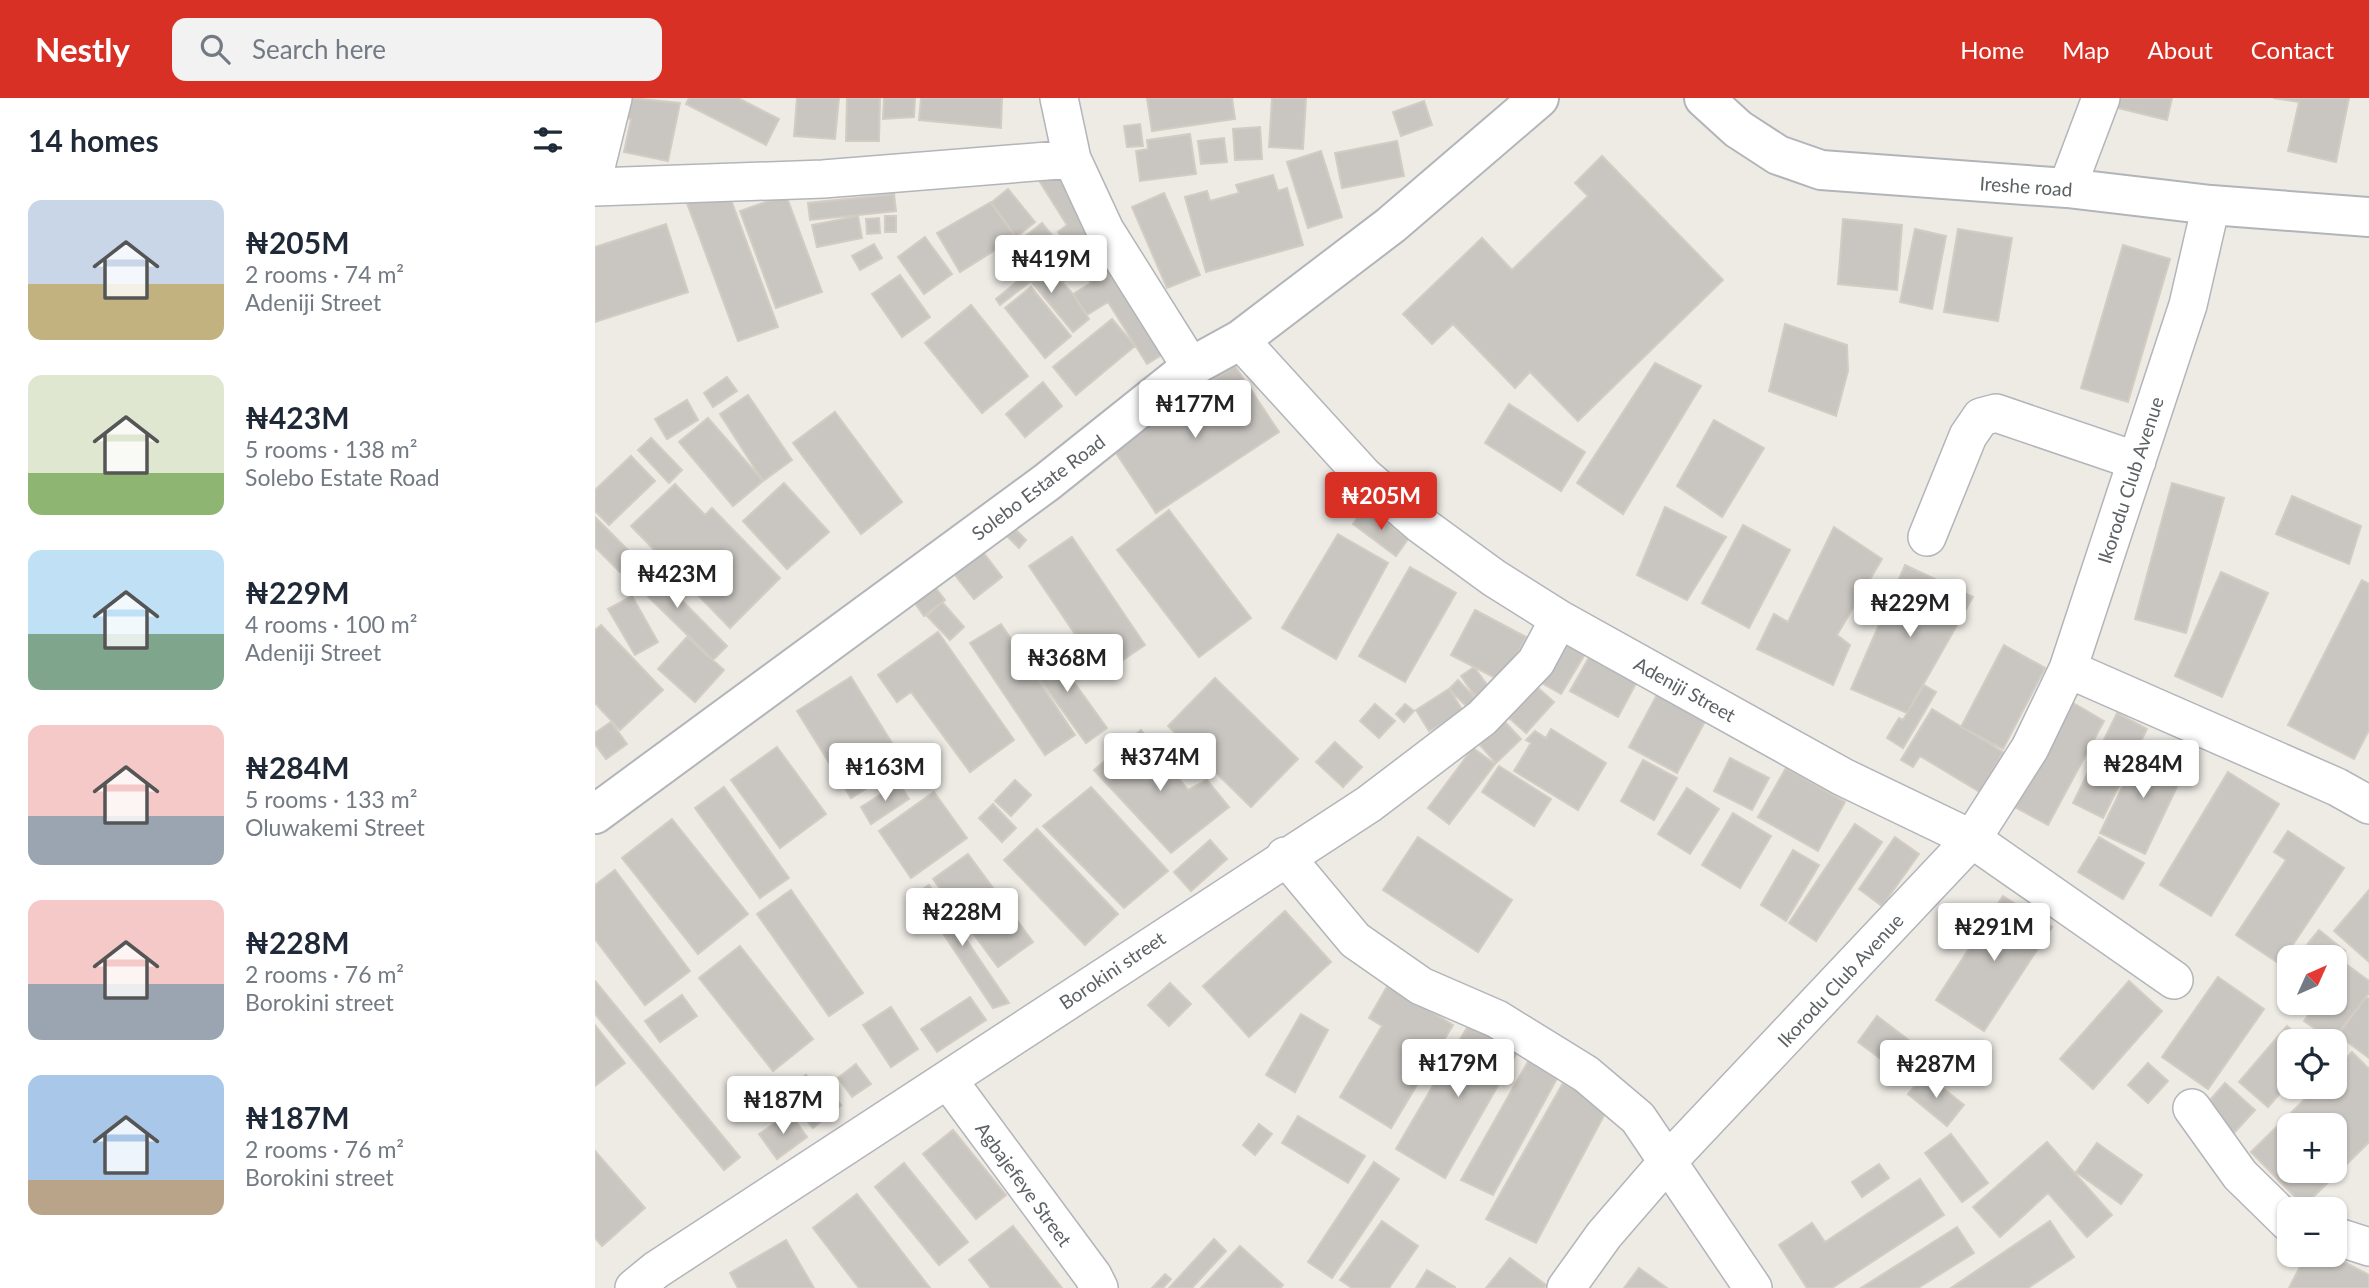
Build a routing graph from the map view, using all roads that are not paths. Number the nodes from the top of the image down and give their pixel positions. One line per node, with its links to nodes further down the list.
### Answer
1 (613, 98): 7 (street)
2 (1059, 98): 6 (street)
3 (1539, 98): 12 (street, Solebo Estate Road)
4 (1704, 98): 9 (street, Ireshe road)
5 (2101, 98): 9 (street)
6 (1072, 159): 8 (street); 13 (street)
7 (595, 171)
8 (595, 187)
9 (2067, 188): 10 (street, Ireshe road)
10 (2211, 205): 11 (street, Ireshe road); 14 (street, Ikorodu Club Avenue)
11 (2369, 217)
12 (1240, 340): 13 (street, Solebo Estate Road); 16 (street, Adeniji Street)
13 (1191, 367): 19 (street, Solebo Estate Road)
14 (2137, 461): 15 (street); 17 (street, Ikorodu Club Avenue)
15 (1927, 537)
16 (1559, 619): 20 (street, Adeniji Street); 21 (street, Borokini street)
17 (2068, 669): 18 (street); 20 (street, Ikorodu Club Avenue)
18 (2369, 805)
19 (595, 814)
20 (1972, 839): 22 (street, Adeniji Street); 25 (street, Ikorodu Club Avenue)
21 (1285, 856): 23 (street, Borokini street); 25 (street)
22 (2173, 980)
23 (948, 1080): 29 (street, Borokini street); 30 (street, Agbajefeye Street)
24 (2192, 1108): 26 (street)
25 (1668, 1161): 31 (street, Ikorodu Club Avenue); 32 (street)
26 (2277, 1211)
27 (2347, 1241): 28 (street)
28 (2369, 1247)
29 (634, 1288)
30 (1099, 1288)
31 (1566, 1288)
32 (1753, 1288)

